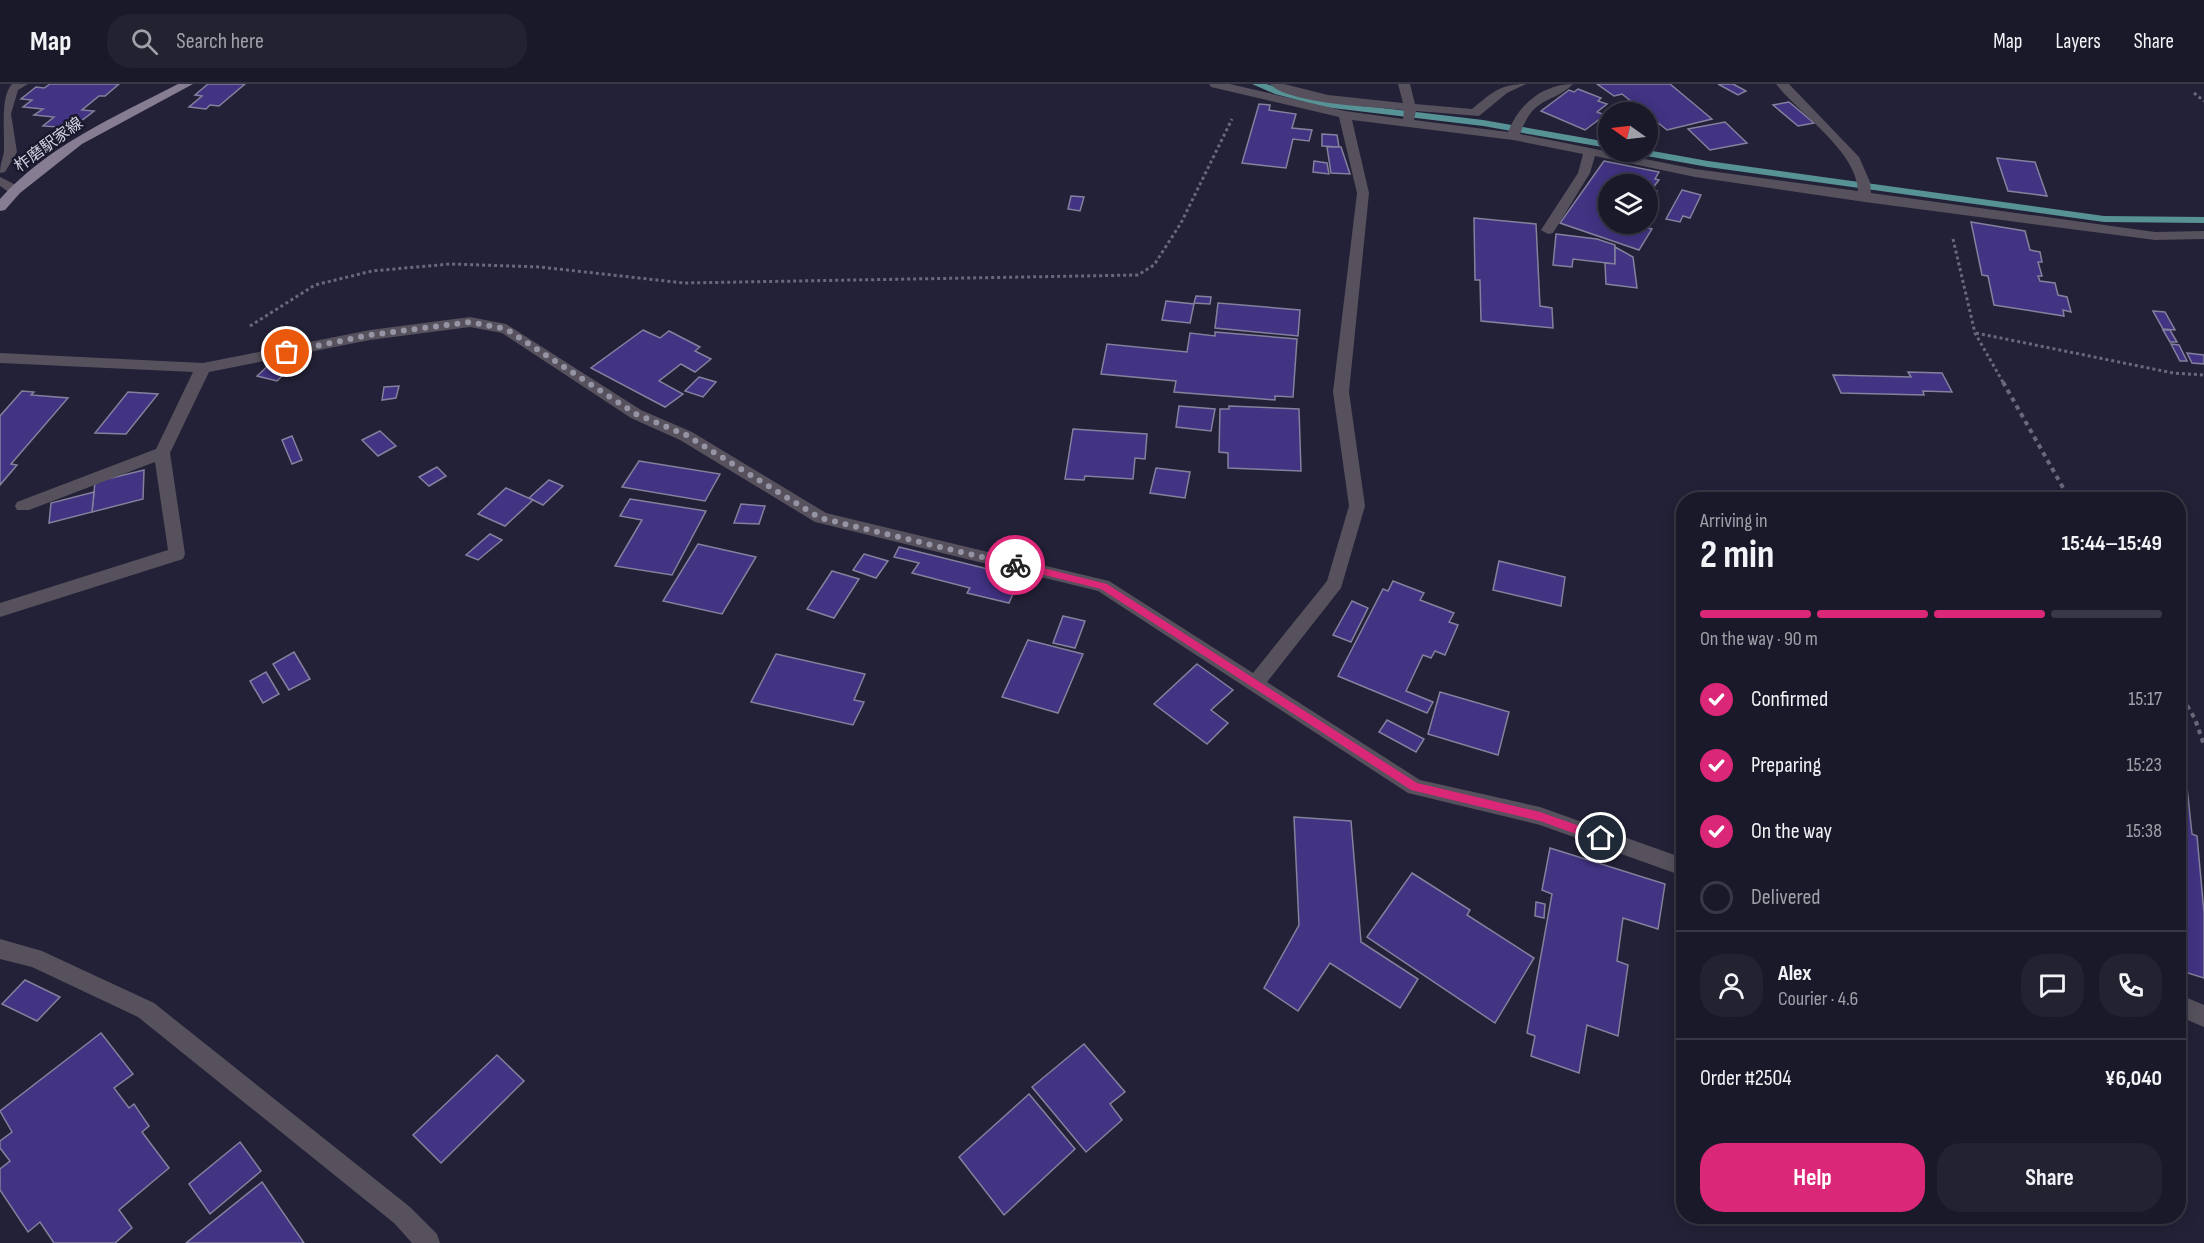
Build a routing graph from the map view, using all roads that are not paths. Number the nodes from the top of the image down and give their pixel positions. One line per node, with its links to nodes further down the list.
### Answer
1 (22, 84): 14 (street)
2 (187, 84): 16 (main road, 柞磨駅家線)
3 (1215, 84): 10 (street)
4 (1276, 84): 9 (street)
5 (1404, 84): 9 (street)
6 (1520, 84): 9 (street)
7 (1567, 84): 12 (street)
8 (1782, 84): 17 (street)
9 (1410, 107): 11 (street)
10 (1345, 115): 11 (street); 26 (street)
11 (1409, 122): 12 (street)
12 (1515, 129): 13 (street)
13 (1590, 151): 17 (street); 19 (street)
14 (0, 169)
15 (0, 181): 16 (street)
16 (15, 190): 18 (main road, 柞磨駅家線)
17 (1865, 198): 20 (street)
18 (0, 207)
19 (1548, 230)
20 (2204, 235)
21 (0, 358): 22 (street)
22 (203, 368): 23 (street); 26 (street)
23 (162, 453): 24 (street); 25 (street)
24 (24, 506)
25 (0, 610)
26 (1255, 684): 27 (street)
27 (1676, 865)
28 (0, 949): 31 (street)
29 (2186, 1008): 30 (street)
30 (2204, 1016)
31 (428, 1243)

